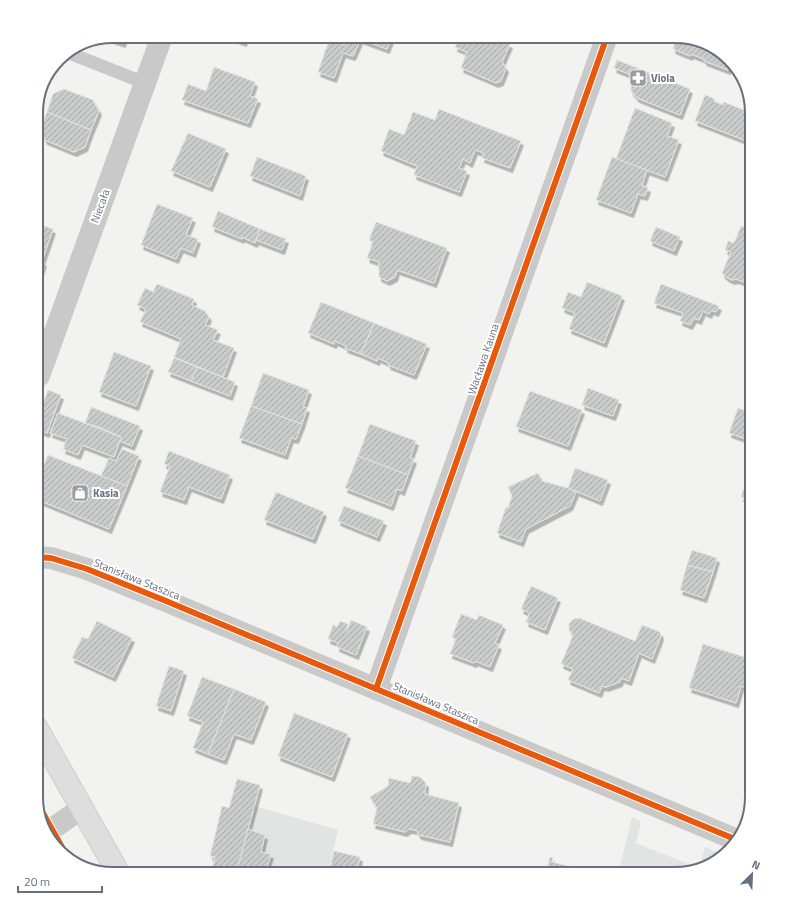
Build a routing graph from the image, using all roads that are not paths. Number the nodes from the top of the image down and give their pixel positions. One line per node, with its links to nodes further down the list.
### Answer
1 (160, 43): 4 (street, Niecała)
2 (605, 43): 7 (street, Wacława Kauna)
3 (74, 55): 4 (lane)
4 (146, 83): 5 (street, Niecała)
5 (43, 365)
6 (43, 557): 7 (street, Stanisława Staszica)
7 (376, 689): 11 (street, Stanisława Staszica)
8 (43, 739): 9 (street)
9 (82, 808): 10 (street); 12 (street)
10 (51, 830)
11 (732, 838)
12 (115, 867)

